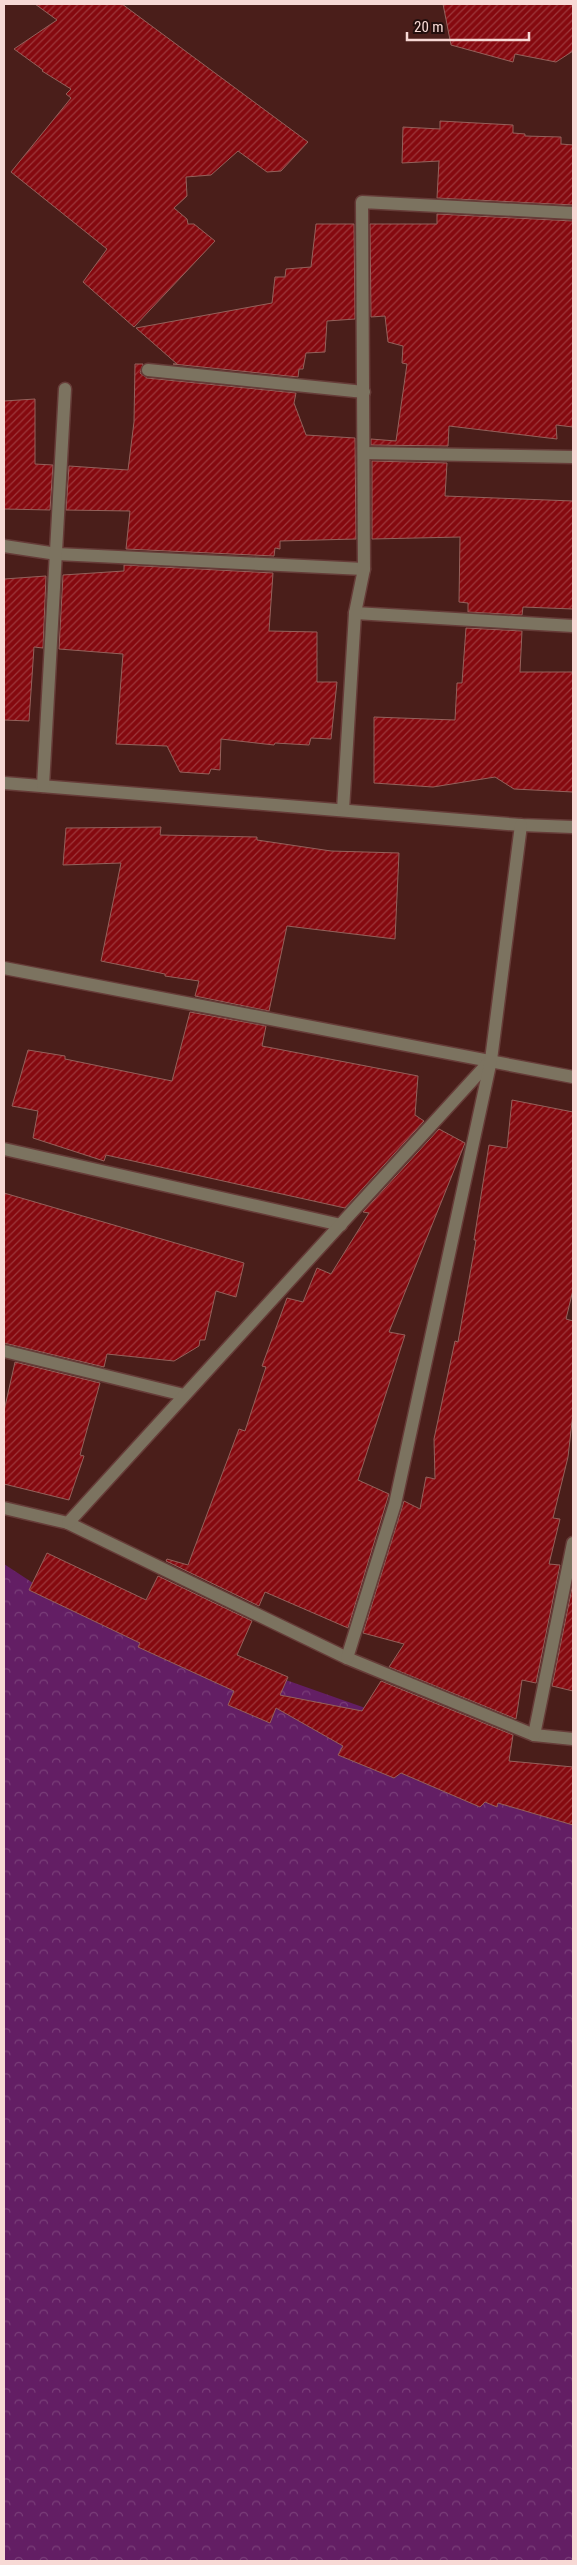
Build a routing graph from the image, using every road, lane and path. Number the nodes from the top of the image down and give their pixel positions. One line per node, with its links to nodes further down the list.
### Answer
1 (573, 213): 4 (street)
2 (148, 370): 4 (street)
3 (65, 389): 8 (street)
4 (364, 392): 5 (street)
5 (364, 453): 6 (street); 9 (street)
6 (573, 457)
7 (4, 546): 8 (street)
8 (56, 554): 9 (street); 13 (street)
9 (364, 569): 10 (street)
10 (355, 613): 11 (street); 14 (street)
11 (573, 626)
12 (4, 783): 13 (street)
13 (43, 786): 14 (street)
14 (343, 810): 15 (street)
15 (521, 825): 16 (street); 18 (street)
16 (573, 827)
17 (4, 968): 18 (street)
18 (490, 1060): 19 (street); 21 (street); 27 (street)
19 (573, 1077)
20 (4, 1149): 21 (street)
21 (341, 1225): 23 (street)
22 (4, 1351): 23 (street)
23 (184, 1395): 25 (street)
24 (4, 1508): 25 (street)
25 (68, 1523): 27 (street)
26 (573, 1542): 28 (street)
27 (347, 1658): 28 (street)
28 (534, 1735): 29 (street)
29 (573, 1739)

